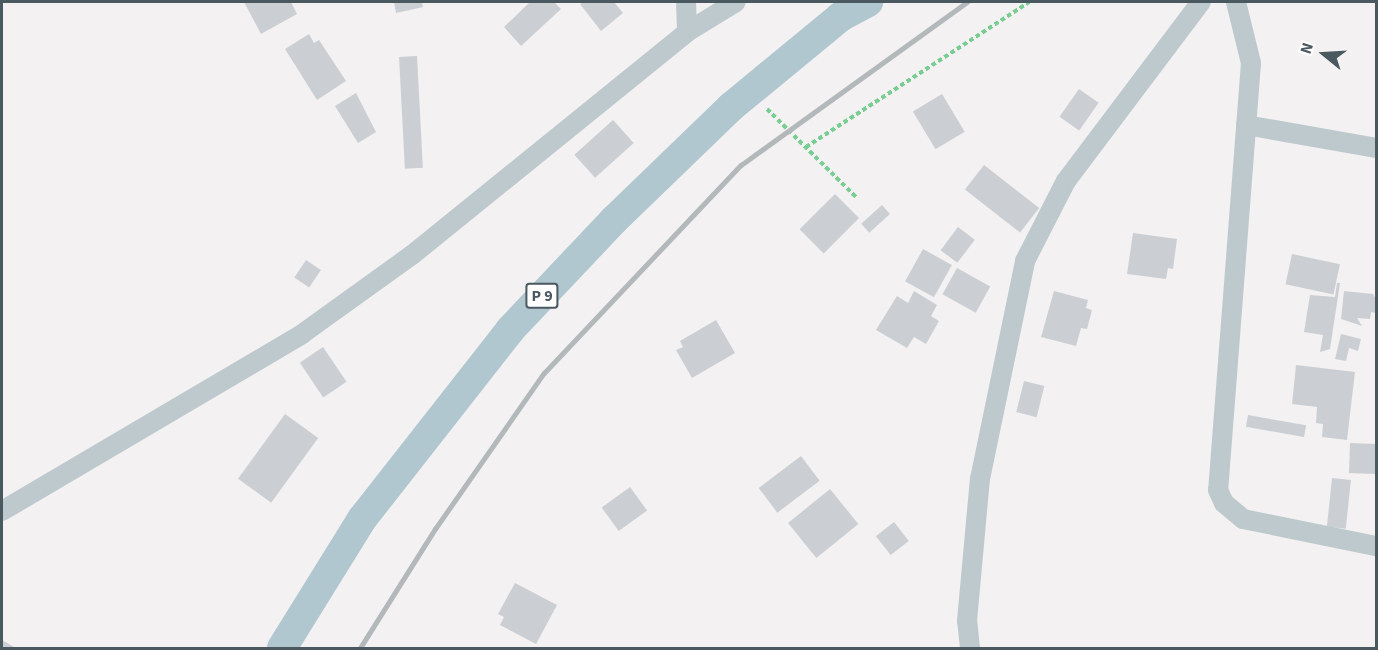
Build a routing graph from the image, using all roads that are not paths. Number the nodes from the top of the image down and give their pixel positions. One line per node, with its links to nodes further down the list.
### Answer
1 (686, 2): 6 (street)
2 (736, 2): 6 (street)
3 (868, 2): 11 (main road, P 9)
4 (1201, 2): 12 (street)
5 (1236, 2): 7 (street)
6 (687, 32): 9 (street)
7 (1246, 124): 8 (street); 10 (street)
8 (1377, 148)
9 (2, 511)
10 (1377, 546)
11 (282, 648)
12 (970, 648)

